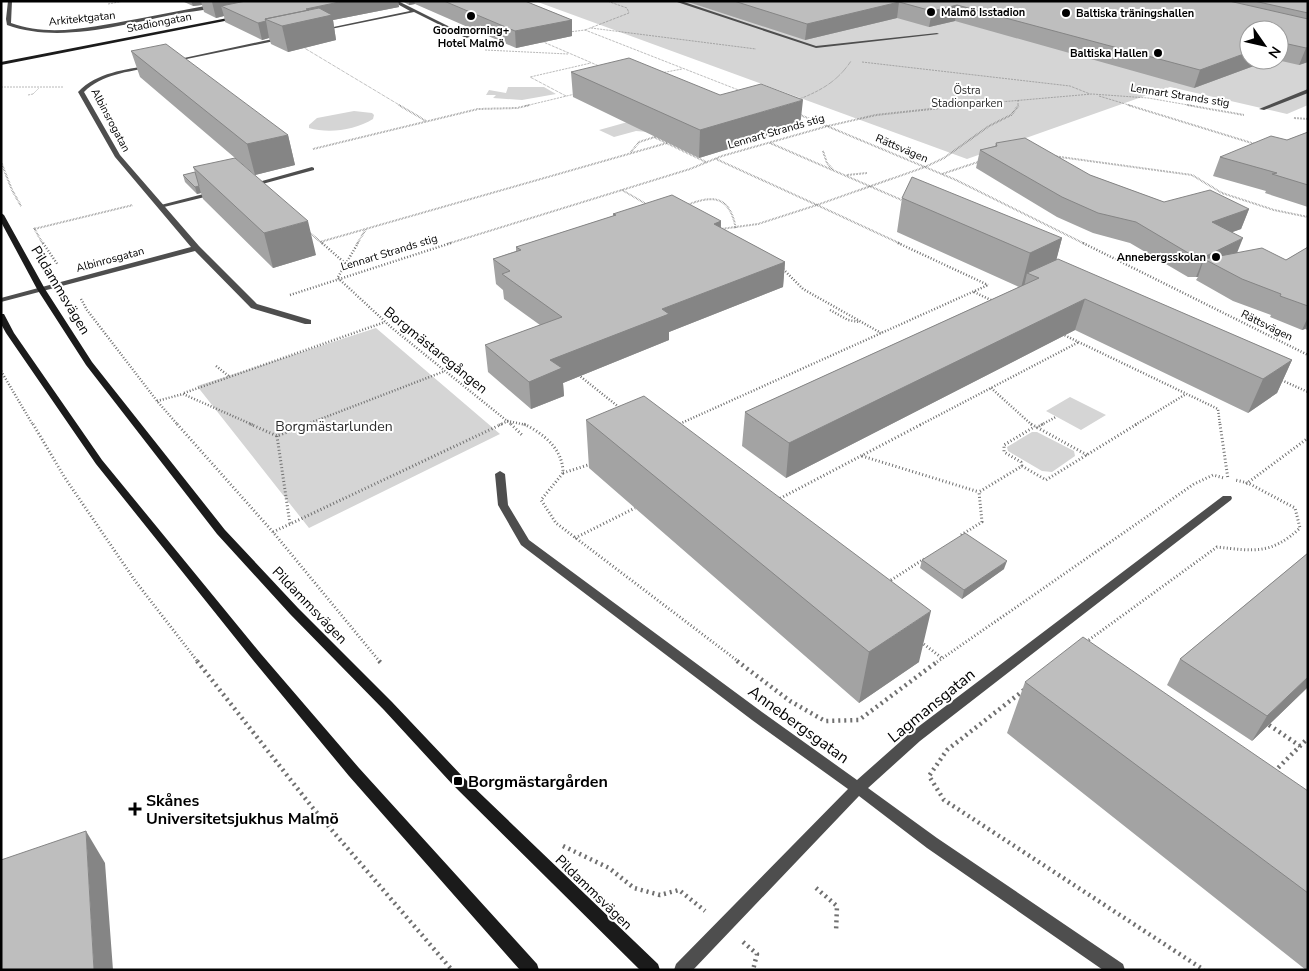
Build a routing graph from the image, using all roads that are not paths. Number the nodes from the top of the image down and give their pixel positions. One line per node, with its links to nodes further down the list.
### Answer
1 (10, 1): 2 (street, Arkitektgatan)
2 (239, 1)
3 (394, 1): 5 (street)
4 (676, 1): 8 (street)
5 (415, 11): 7 (street); 9 (street)
6 (242, 16): 12 (main road, Stadiongatan)
7 (314, 31)
8 (937, 34)
9 (468, 36)
10 (286, 37): 11 (street)
11 (162, 63)
12 (1, 64)
13 (153, 65): 19 (street, Albinsrogatan)
14 (1308, 91): 15 (street)
15 (1262, 109)
16 (312, 169): 17 (street)
17 (245, 186)
18 (220, 192): 19 (street)
19 (160, 206): 21 (street, Albinsrogatan)
20 (1, 215): 22 (main road, Pildammsvägen)
21 (196, 248): 22 (street, Albinrosgatan); 25 (street, Albinsrogatan)
22 (41, 289): 23 (street, Albinrosgatan); 30 (main road, Pildammsvägen)
23 (1, 300)
24 (1, 316): 29 (main road)
25 (308, 322)
26 (500, 474): 28 (street, Annebergsgatan)
27 (1227, 498): 28 (street, Lagmansgatan)
28 (858, 788): 31 (street, Lagmansgatan); 32 (street, Annebergsgatan)
29 (532, 970)
30 (652, 970)
31 (682, 970)
32 (1117, 970)

